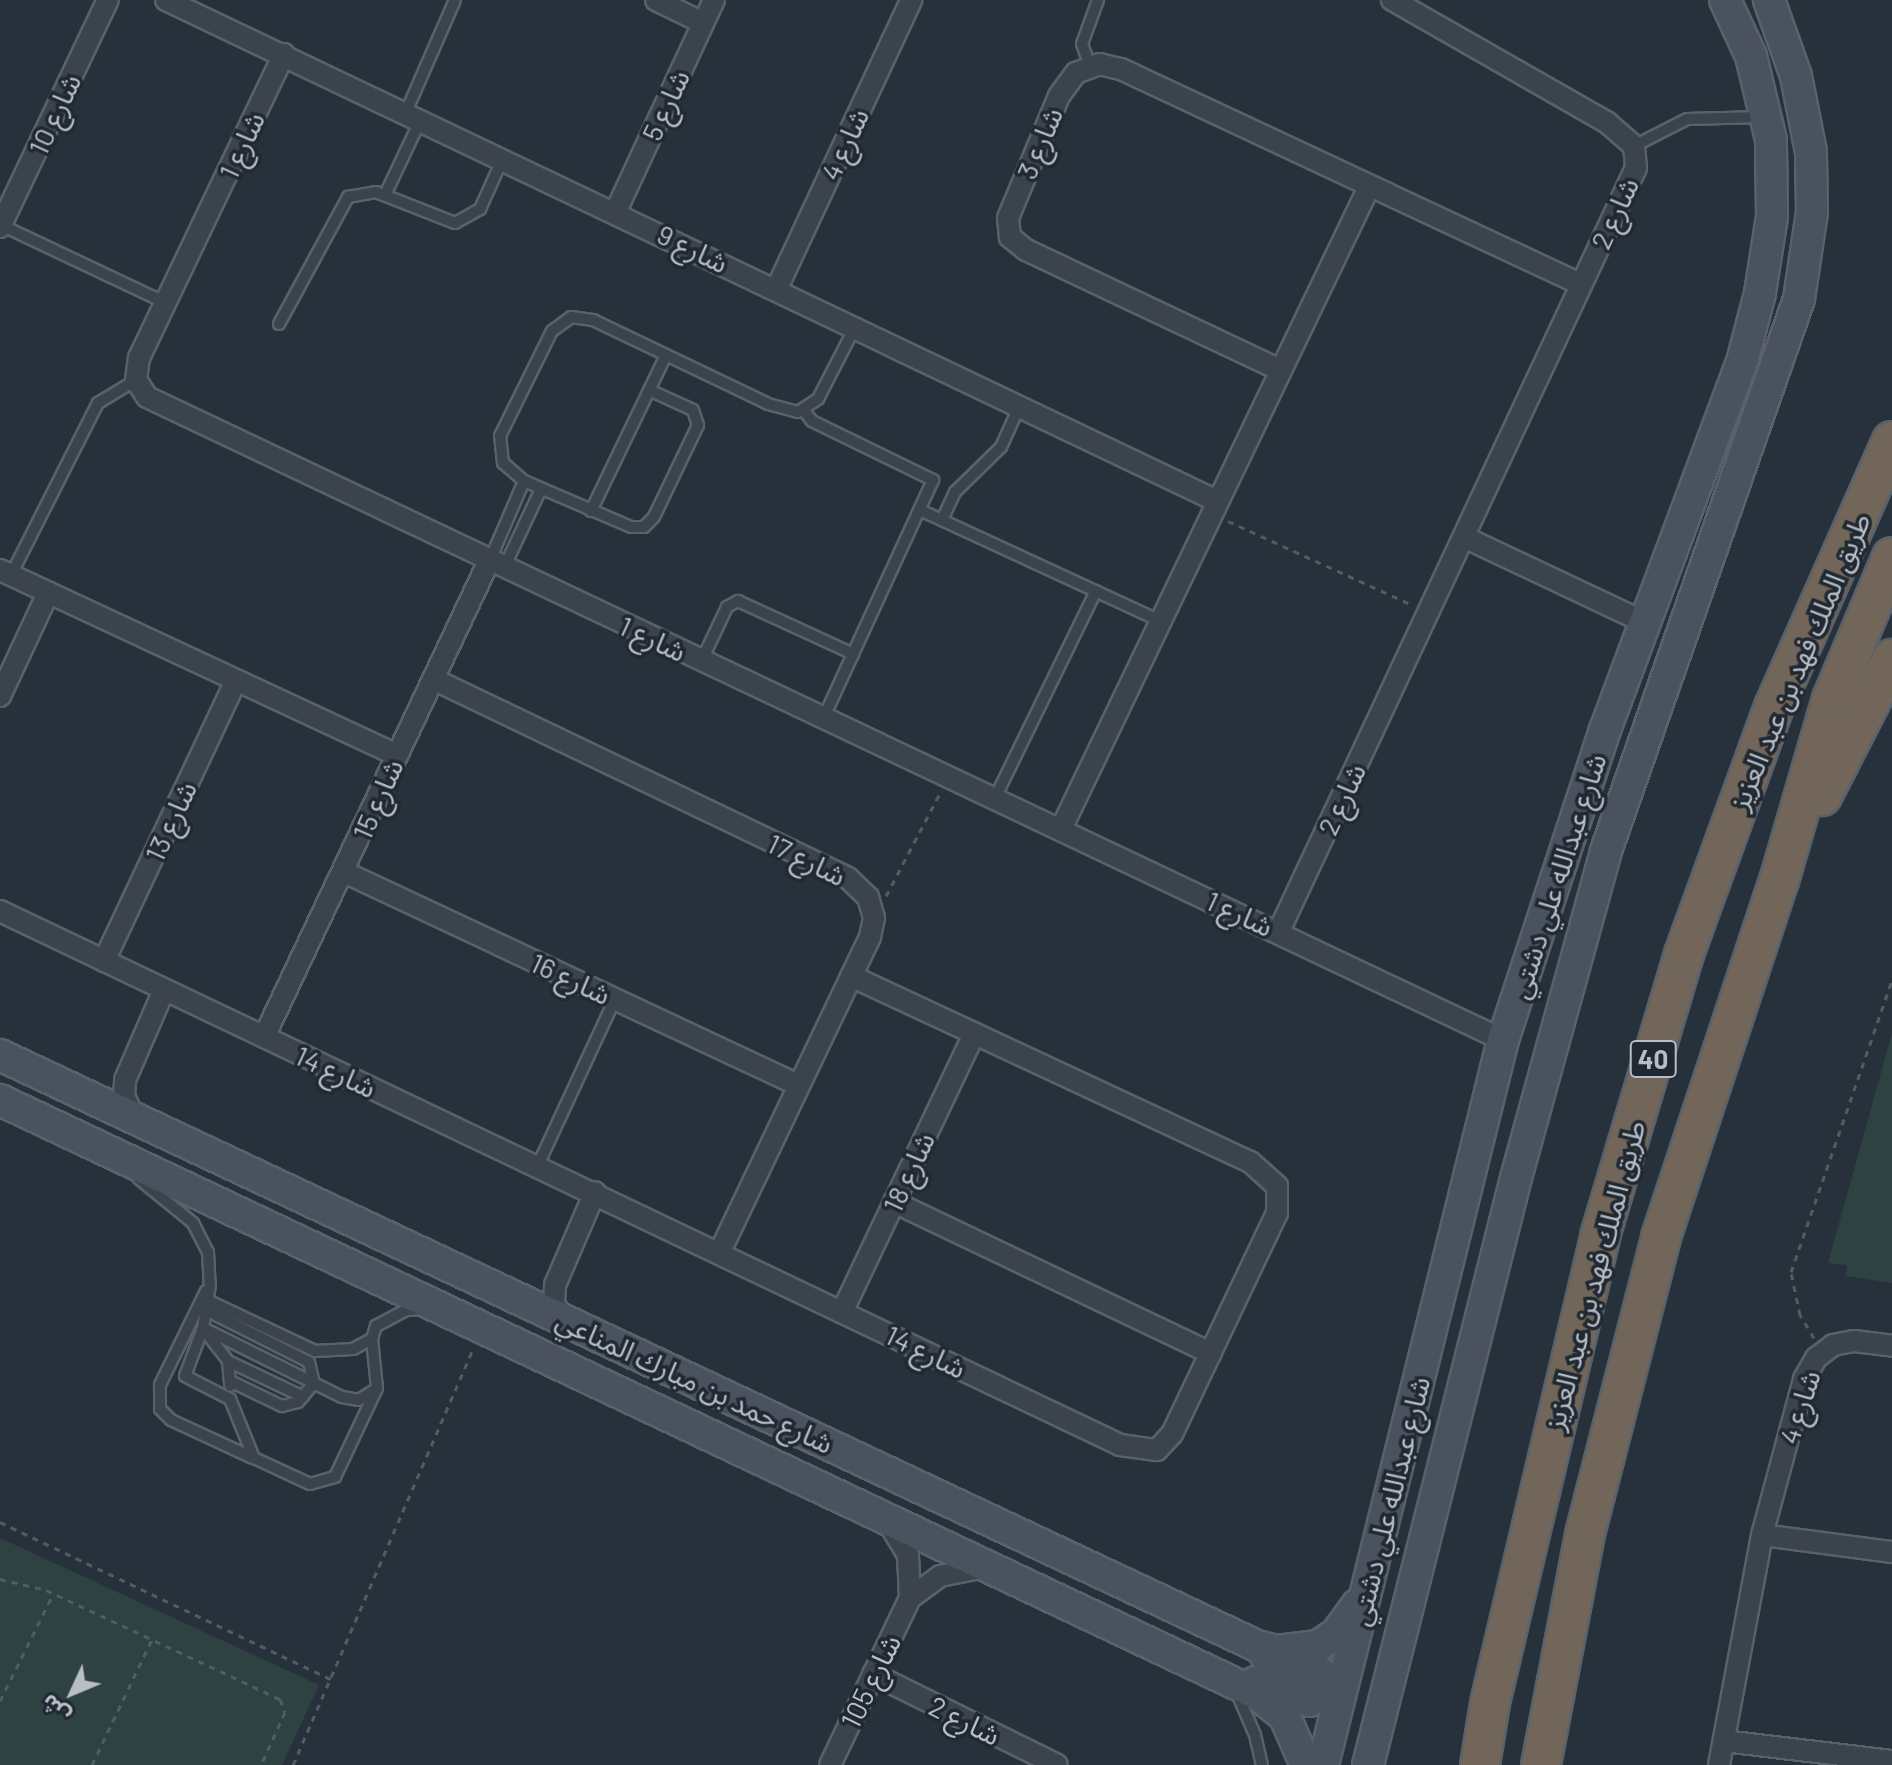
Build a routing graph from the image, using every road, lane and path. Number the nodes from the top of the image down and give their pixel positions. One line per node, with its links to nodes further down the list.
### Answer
1 (108, 0): 21 (street, شارع 10)
2 (166, 0): 12 (street, شارع 9)
3 (455, 0): 14 (lane)
4 (656, 0): 11 (street)
5 (714, 0): 11 (street, شارع 5)
6 (911, 0): 23 (street, شارع 4)
7 (1098, 0): 13 (lane)
8 (1392, 0): 16 (street, شارع 2)
9 (1725, 0): 15 (main road, شارع عبدالله علي دشتي)
10 (1769, 0): 50 (main road, شارع عبدالله علي دشتي)
11 (703, 23): 20 (street, شارع 5)
12 (284, 54): 14 (street, شارع 9); 24 (street, شارع 1)
13 (1090, 66): 18 (street); 28 (street, شارع 3)
14 (414, 116): 17 (street, شارع 9); 19 (lane)
15 (1767, 117): 16 (lane); 32 (main road, شارع عبدالله علي دشتي)
16 (1634, 146): 22 (street, شارع 2)
17 (503, 158): 19 (lane); 20 (street, شارع 9)
18 (1369, 187): 22 (street); 28 (street)
19 (385, 195): 25 (lane)
20 (616, 211): 23 (street, شارع 9)
21 (1, 226): 24 (lane)
22 (1580, 284): 41 (street, شارع 2)
23 (777, 288): 26 (street, شارع 9)
24 (166, 303): 29 (street, شارع 1)
25 (279, 324)
26 (856, 326): 31 (street, شارع 9); 33 (lane)
27 (666, 355): 30 (lane); 33 (lane); 35 (lane)
28 (1280, 370): 37 (street)
29 (136, 380): 43 (street, شارع 1); 44 (lane)
30 (649, 390): 39 (lane); 39 (lane)
31 (1020, 405): 37 (street, شارع 9); 40 (lane)
32 (1724, 406): 49 (main road, شارع عبدالله علي دشتي); 50 (main road)
33 (804, 411): 38 (lane)
34 (1892, 441): 139 (highway, طريق الملك فهد بن عبد العزيز / 40)
35 (524, 481): 36 (lane); 43 (lane)
36 (541, 489): 39 (lane); 43 (lane)
37 (1214, 507): 47 (path); 48 (street)
38 (920, 510): 40 (lane); 51 (lane)
39 (591, 511)
40 (942, 520): 45 (lane)
41 (1464, 537): 47 (street, شارع 2); 49 (street)
42 (1892, 557): 64 (highway, طريق الملك فهد بن عبد العزيز / 40)
43 (497, 564): 53 (street, شارع 1); 54 (street, شارع 15)
44 (6, 573): 46 (street)
45 (1096, 591): 48 (lane); 60 (lane)
46 (48, 593): 55 (street); 56 (street)
47 (1428, 612): 67 (street, شارع 2)
48 (1160, 621): 62 (street)
49 (1644, 622): 61 (main road, شارع عبدالله علي دشتي)
50 (1677, 647): 73 (main road, شارع عبدالله علي دشتي)
51 (853, 654): 53 (lane); 57 (lane)
52 (1892, 659): 64 (highway)
53 (702, 660): 57 (street, شارع 1)
54 (433, 679): 58 (street, شارع 15); 66 (street, شارع 17)
55 (235, 682): 58 (street); 68 (street, شارع 13)
56 (0, 696)
57 (824, 717): 59 (street, شارع 1)
58 (397, 755): 63 (street, شارع 15)
59 (949, 776): 60 (street, شارع 1); 66 (path)
60 (995, 798): 62 (street, شارع 1)
61 (1575, 820): 73 (main road); 76 (main road, شارع عبدالله علي دشتي)
62 (1061, 829): 67 (street, شارع 1)
63 (344, 872): 72 (street, شارع 16); 75 (street, شارع 15)
64 (1779, 881): 140 (highway, طريق الملك فهد بن عبد العزيز / 40)
65 (0, 911): 68 (street, شارع 14)
66 (873, 911): 69 (street, شارع 17)
67 (1279, 931): 76 (street, شارع 1)
68 (104, 961): 71 (street, شارع 14)
69 (851, 976): 74 (street, شارع 14); 79 (street, شارع 17)
70 (1892, 980): 102 (path)
71 (164, 990): 75 (street, شارع 14); 78 (street)
72 (615, 999): 79 (street, شارع 16); 85 (lane)
73 (1555, 1032): 91 (main road, شارع عبدالله علي دشتي)
74 (974, 1034): 87 (street, شارع 18); 103 (street, شارع 14)
75 (264, 1037): 85 (street, شارع 14)
76 (1503, 1040): 84 (main road, شارع عبدالله علي دشتي)
77 (0, 1055): 80 (main road, شارع حمد بن مبارك المناعي)
78 (125, 1080): 80 (street); 82 (street)
79 (798, 1085): 88 (street, شارع 17)
80 (91, 1098): 82 (main road, شارع حمد بن مبارك المناعي)
81 (0, 1100): 83 (main road, شارع حمد بن مبارك المناعي)
82 (133, 1116): 92 (main road, شارع حمد بن مبارك المناعي)
83 (60, 1129): 89 (lane); 96 (main road, شارع حمد بن مبارك المناعي)
84 (1475, 1158): 91 (main road); 100 (main road, شارع عبدالله علي دشتي)
85 (538, 1165): 86 (street, شارع 14)
86 (595, 1192): 88 (street, شارع 14); 90 (street)
87 (894, 1202): 94 (street, شارع 18); 103 (street)
88 (720, 1251): 94 (street, شارع 14)
89 (210, 1285): 93 (lane); 111 (lane)
90 (555, 1285): 92 (street); 95 (street)
91 (1488, 1290): 114 (main road, شارع عبدالله علي دشتي)
92 (518, 1299): 95 (main road, شارع حمد بن مبارك المناعي)
93 (206, 1305): 97 (lane); 101 (lane); 105 (lane)
94 (843, 1310): 103 (street, شارع 14)
95 (566, 1320): 122 (main road, شارع حمد بن مبارك المناعي)
96 (482, 1327): 98 (lane); 112 (main road, شارع حمد بن مبارك المناعي); 125 (path)
97 (203, 1328): 104 (lane); 107 (lane); 110 (lane)
98 (372, 1339): 101 (lane); 108 (lane)
99 (1892, 1346): 102 (street, شارع 4)
100 (1428, 1347): 114 (main road); 119 (main road, شارع عبدالله علي دشتي)
101 (315, 1351): 105 (lane)
102 (1824, 1351): 115 (street, شارع 4)
103 (1211, 1353)
104 (228, 1361): 106 (lane); 109 (lane)
105 (309, 1362): 107 (lane)
106 (230, 1381): 109 (lane); 110 (lane)
107 (314, 1383): 108 (lane); 109 (lane)
108 (377, 1388): 111 (lane)
109 (303, 1397)
110 (230, 1399): 111 (lane)
111 (254, 1458)
112 (885, 1519): 117 (main road, شارع حمد بن مبارك المناعي); 121 (street, شارع 105)
113 (0, 1522): 125 (path)
114 (1427, 1526): 138 (main road, شارع عبدالله علي دشتي)
115 (1762, 1535): 116 (street); 128 (street, شارع 4)
116 (1892, 1552)
117 (987, 1567): 121 (street); 126 (main road, شارع حمد بن مبارك المناعي)
118 (0, 1579): 120 (path)
119 (1370, 1582): 122 (main road, شارع حمد بن مبارك المناعي); 137 (main road, شارع عبدالله علي دشتي)
120 (54, 1593): 123 (path); 127 (path)
121 (910, 1598): 124 (street, شارع 105)
122 (1234, 1636): 126 (main road)
123 (152, 1639): 130 (path); 131 (path)
124 (873, 1674): 133 (street, شارع 105); 134 (street, شارع 2)
125 (333, 1680): 132 (path)
126 (1230, 1681): 135 (lane); 136 (main road, شارع حمد بن مبارك المناعي)
127 (0, 1701)
128 (1724, 1741): 129 (street); 141 (street)
129 (1892, 1761)
130 (92, 1765)
131 (261, 1765)
132 (293, 1765)
133 (830, 1765)
134 (1057, 1765)
135 (1262, 1765)
136 (1306, 1765)
137 (1323, 1765)
138 (1368, 1765)
139 (1480, 1765)
140 (1541, 1765)
141 (1719, 1765)

